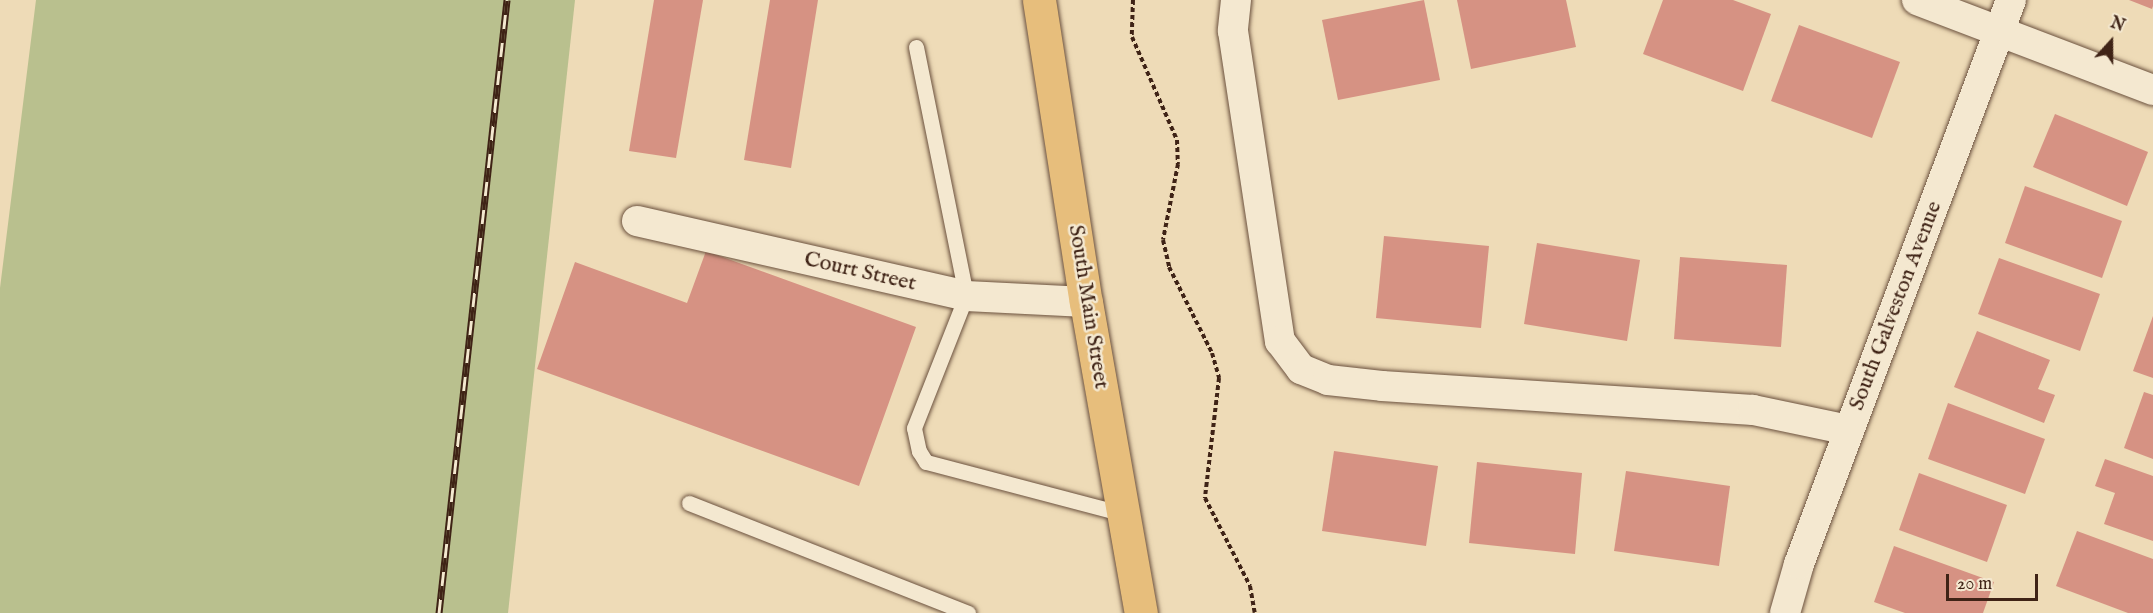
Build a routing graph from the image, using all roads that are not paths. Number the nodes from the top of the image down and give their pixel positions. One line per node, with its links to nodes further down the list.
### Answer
1 (1039, 0): 10 (main road, South Main Street)
2 (1236, 0): 11 (street)
3 (1917, 0): 5 (street)
4 (2011, 0): 5 (street, South Galveston Avenue)
5 (1998, 34): 7 (street); 11 (street, South Galveston Avenue)
6 (916, 46): 9 (lane)
7 (2153, 90)
8 (638, 221): 9 (street, Court Street)
9 (966, 296): 10 (street, Court Street); 13 (lane)
10 (1086, 302): 13 (main road, South Main Street)
11 (1849, 430): 16 (street, South Galveston Avenue)
12 (689, 503): 14 (lane)
13 (1124, 514): 15 (main road, South Main Street)
14 (968, 613)
15 (1141, 613)
16 (1785, 613)

